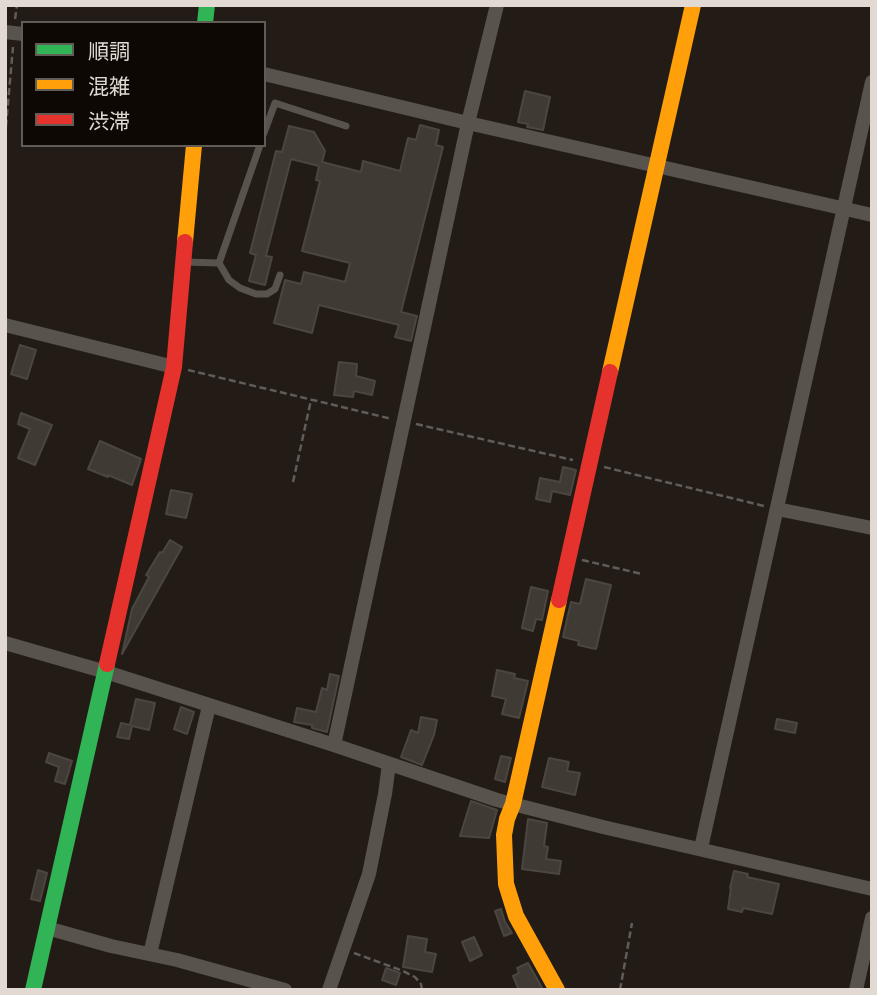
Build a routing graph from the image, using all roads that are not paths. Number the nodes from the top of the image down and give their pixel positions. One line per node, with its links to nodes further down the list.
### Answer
1 (497, 5): 5 (street)
2 (693, 5): 10 (street)
3 (266, 74): 5 (street)
4 (872, 82): 11 (street)
5 (468, 124): 10 (street); 23 (street)
6 (346, 125): 7 (lane)
7 (266, 128)
8 (194, 147): 13 (street)
9 (259, 147): 14 (lane)
10 (657, 166): 11 (street); 25 (street)
11 (844, 208): 12 (street); 18 (street)
12 (872, 215)
13 (183, 262): 14 (lane); 17 (street)
14 (219, 263): 15 (lane)
15 (280, 275)
16 (5, 325): 17 (street)
17 (174, 367): 21 (street)
18 (777, 509): 19 (street); 26 (street)
19 (872, 528)
20 (5, 643): 21 (street)
21 (106, 672): 22 (street); 29 (street)
22 (209, 706): 23 (street); 30 (street)
23 (334, 745): 24 (street)
24 (388, 764): 25 (street); 33 (street)
25 (513, 804): 26 (street); 34 (street)
26 (701, 848): 27 (street)
27 (872, 889)
28 (872, 918): 35 (street)
29 (47, 929): 30 (street); 31 (street)
30 (150, 954): 32 (street)
31 (33, 990)
32 (285, 990)
33 (329, 990)
34 (556, 990)
35 (856, 990)

